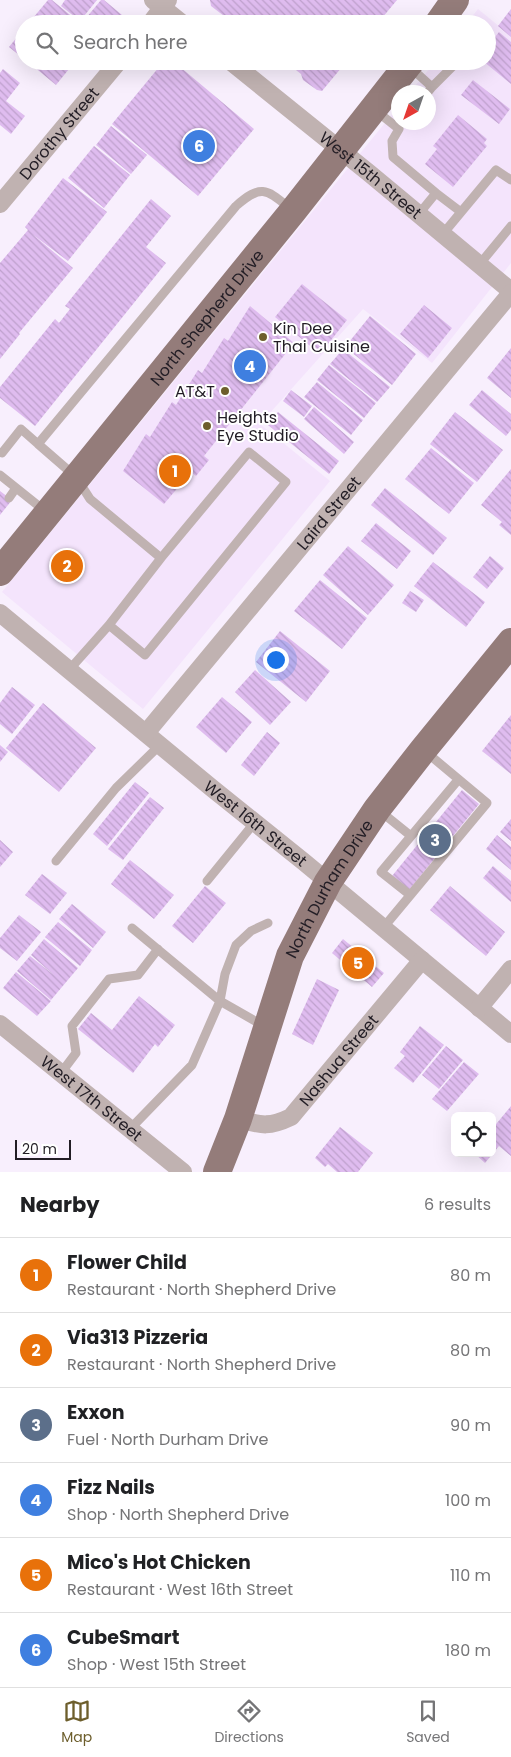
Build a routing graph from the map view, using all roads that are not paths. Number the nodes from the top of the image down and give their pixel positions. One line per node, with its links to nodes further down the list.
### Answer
1 (161, 3): 2 (street); 3 (street)
2 (155, 15)
3 (174, 15)
4 (112, 70): 17 (street, Dorothy Street)
5 (241, 70): 14 (street, West 15th Street)
6 (404, 70): 11 (main road, North Shepherd Drive)
7 (414, 70): 9 (lane)
8 (449, 70): 10 (lane)
9 (426, 85)
10 (435, 85)
11 (374, 110): 12 (lane); 14 (main road, North Shepherd Drive)
12 (391, 120)
13 (399, 130): 16 (lane)
14 (342, 150): 18 (main road, North Shepherd Drive); 20 (street, West 15th Street)
15 (510, 178): 19 (lane)
16 (436, 193): 19 (lane); 20 (lane)
17 (0, 204)
18 (294, 211): 25 (lane); 28 (main road, North Shepherd Drive)
19 (460, 212): 22 (lane)
20 (418, 215): 22 (street, West 15th Street)
21 (511, 226): 23 (lane)
22 (442, 235): 23 (street, West 15th Street)
23 (480, 265): 24 (street, West 15th Street)
24 (511, 292): 38 (street, Laird Street)
25 (38, 444): 26 (lane); 28 (lane)
26 (2, 452)
27 (0, 475): 29 (lane)
28 (76, 477): 31 (main road, North Shepherd Drive); 32 (lane)
29 (16, 488): 30 (lane); 31 (lane)
30 (9, 498)
31 (47, 513): 33 (main road, North Shepherd Drive)
32 (161, 558): 35 (lane); 35 (lane)
33 (0, 572)
34 (0, 613): 37 (street, West 16th Street)
35 (109, 625): 37 (lane)
36 (511, 642): 40 (main road, North Durham Drive)
37 (69, 670): 38 (street, West 16th Street)
38 (146, 733): 39 (street, West 16th Street)
39 (160, 745): 43 (street, West 16th Street); 45 (lane)
40 (423, 750): 41 (lane); 42 (main road, North Durham Drive)
41 (458, 780): 44 (lane); 48 (lane)
42 (377, 810): 44 (lane); 47 (main road, North Durham Drive)
43 (255, 822): 46 (lane); 47 (street, West 16th Street)
44 (411, 836): 48 (lane)
45 (56, 861)
46 (208, 881)
47 (328, 882): 51 (street, West 16th Street); 58 (main road, North Durham Drive)
48 (410, 895): 51 (lane)
49 (268, 923): 55 (lane)
50 (132, 928): 52 (lane)
51 (383, 928): 53 (street, West 16th Street)
52 (158, 949): 55 (lane); 60 (lane)
53 (422, 960): 56 (street, West 16th Street); 61 (street, Nashua Street)
54 (511, 969): 56 (street)
55 (220, 1001): 58 (lane); 62 (lane)
56 (479, 1008): 59 (street, West 16th Street)
57 (0, 1024): 60 (street, West 17th Street)
58 (266, 1027): 61 (main road, North Durham Drive)
59 (511, 1034)
60 (61, 1074): 62 (street, West 17th Street)
61 (238, 1119): 64 (main road, North Durham Drive)
62 (130, 1129): 63 (street, West 17th Street)
63 (183, 1172)
64 (216, 1172)

